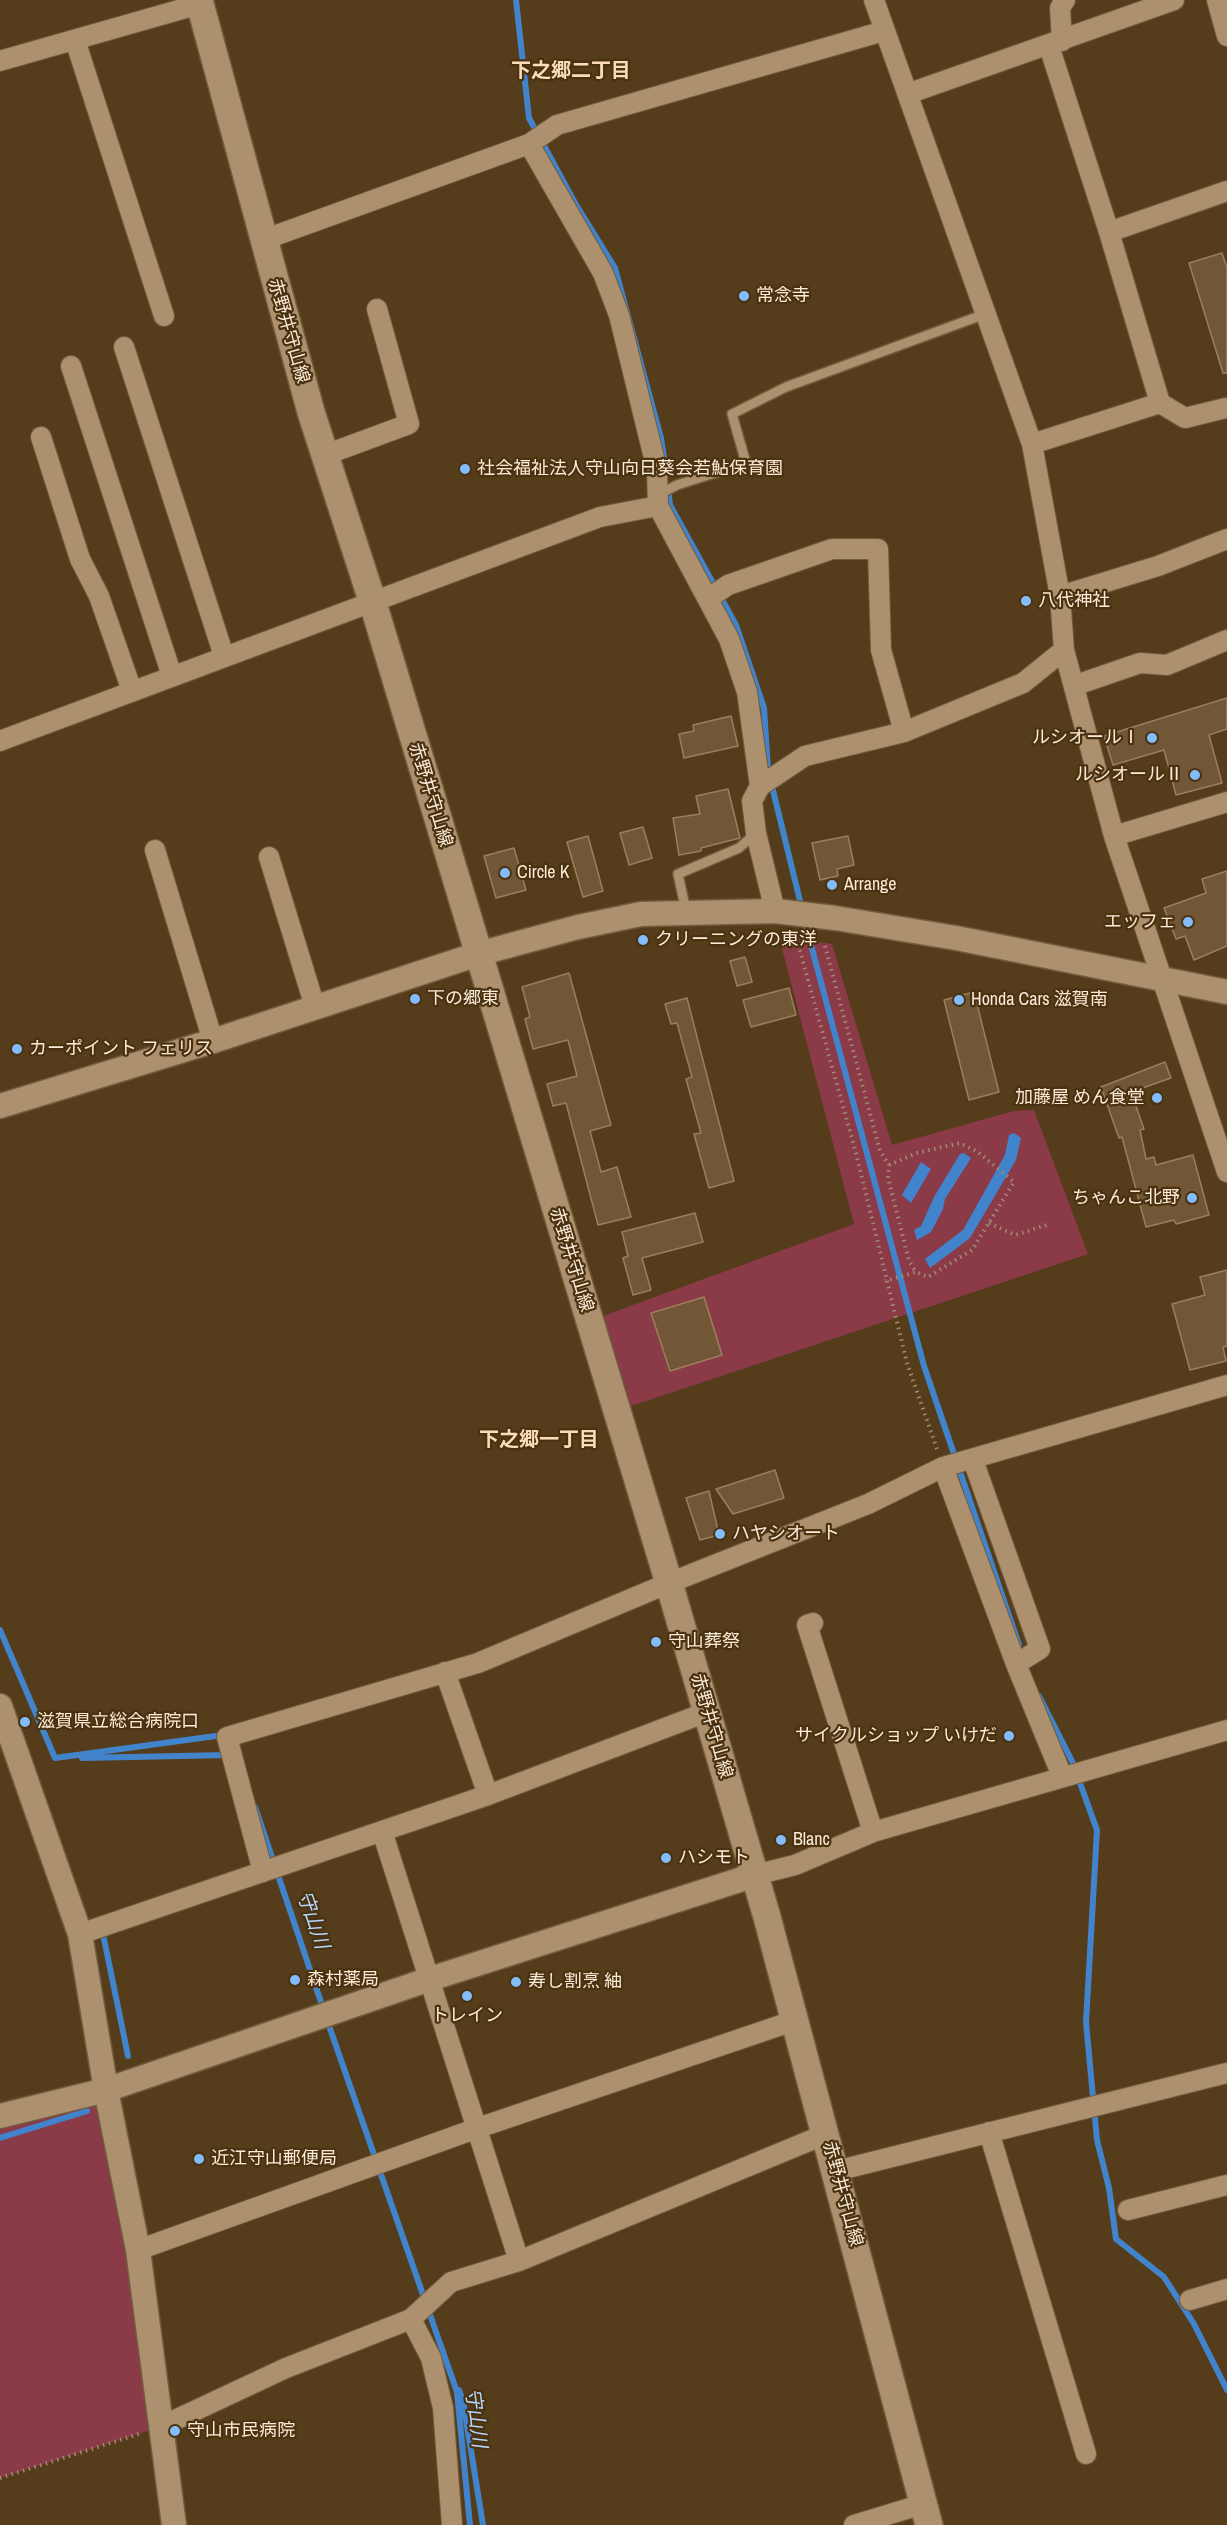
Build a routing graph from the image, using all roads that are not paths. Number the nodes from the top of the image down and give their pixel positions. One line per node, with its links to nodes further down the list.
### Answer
1 (874, 0): 6 (street)
2 (1065, 0): 9 (street)
3 (1174, 0): 9 (street)
4 (1217, 0): 7 (street)
5 (200, 2): 8 (street); 15 (main road, 赤野井守山線)
6 (884, 31): 11 (street); 12 (street)
7 (1227, 36)
8 (75, 40): 10 (street); 18 (street)
9 (1055, 43): 11 (street); 14 (street)
10 (0, 61)
11 (910, 93): 17 (street)
12 (530, 144): 15 (street); 26 (street)
13 (1227, 191): 14 (street)
14 (1109, 232): 21 (street)
15 (263, 240): 25 (main road, 赤野井守山線)
16 (378, 309): 25 (street)
17 (985, 314): 24 (street); 26 (lane)
18 (164, 316)
19 (124, 347): 33 (street)
20 (71, 366): 34 (street)
21 (1160, 403): 22 (street); 24 (street)
22 (1226, 408)
23 (41, 436): 36 (street)
24 (1032, 444): 29 (street)
25 (325, 455): 30 (main road, 赤野井守山線)
26 (658, 500): 28 (street); 30 (street)
27 (1227, 539): 29 (street)
28 (717, 593): 37 (street); 39 (street)
29 (1060, 596): 32 (street)
30 (372, 600): 33 (street); 47 (main road, 赤野井守山線)
31 (1227, 640): 35 (street)
32 (1064, 650): 35 (street); 37 (street)
33 (224, 656): 34 (street)
34 (172, 676): 36 (street)
35 (1076, 685): 42 (street)
36 (132, 691): 38 (street)
37 (904, 732): 39 (street)
38 (0, 741)
39 (767, 781): 41 (street)
40 (1227, 802): 42 (street)
41 (756, 834): 45 (street); 46 (lane)
42 (1114, 836): 48 (street)
43 (155, 850): 51 (street)
44 (269, 857): 50 (street)
45 (782, 911): 46 (street); 48 (street)
46 (687, 914): 47 (street)
47 (478, 954): 50 (street); 59 (main road, 赤野井守山線)
48 (1162, 979): 49 (street); 53 (street)
49 (1227, 992)
50 (315, 1007): 51 (street)
51 (213, 1041): 52 (street)
52 (0, 1106)
53 (1227, 1172)
54 (1227, 1385): 55 (street)
55 (973, 1460): 56 (street); 57 (street)
56 (943, 1467): 58 (street); 59 (street)
57 (1011, 1570): 58 (street); 61 (street)
58 (986, 1580): 61 (street)
59 (669, 1583): 62 (street); 64 (main road, 赤野井守山線)
60 (813, 1623): 70 (street)
61 (1016, 1664): 67 (street)
62 (445, 1672): 68 (street); 71 (street)
63 (0, 1706): 66 (street)
64 (706, 1712): 68 (street); 72 (main road, 赤野井守山線)
65 (1227, 1730): 67 (street)
66 (6, 1738): 73 (street)
67 (1062, 1776): 70 (street)
68 (488, 1795): 69 (street)
69 (381, 1831): 71 (street); 74 (street)
70 (873, 1832): 72 (street)
71 (263, 1872): 73 (street)
72 (755, 1875): 74 (street); 75 (main road, 赤野井守山線)
73 (80, 1934): 77 (street)
74 (430, 1979): 77 (street); 79 (street)
75 (796, 2020): 79 (street); 81 (main road, 赤野井守山線)
76 (1227, 2073): 80 (street)
77 (106, 2090): 78 (street); 85 (street)
78 (0, 2116)
79 (475, 2129): 85 (street); 86 (street)
80 (989, 2133): 82 (street); 91 (street)
81 (826, 2134): 82 (main road, 赤野井守山線); 86 (street)
82 (836, 2171): 92 (main road, 赤野井守山線)
83 (1227, 2185): 84 (street)
84 (1128, 2210)
85 (138, 2250): 90 (street)
86 (519, 2261): 89 (street)
87 (1227, 2289): 88 (street)
88 (1190, 2300)
89 (411, 2319): 90 (street); 94 (street)
90 (160, 2427): 93 (street)
91 (1086, 2454)
92 (926, 2515): 95 (street)
93 (174, 2525)
94 (452, 2525)
95 (854, 2525)

